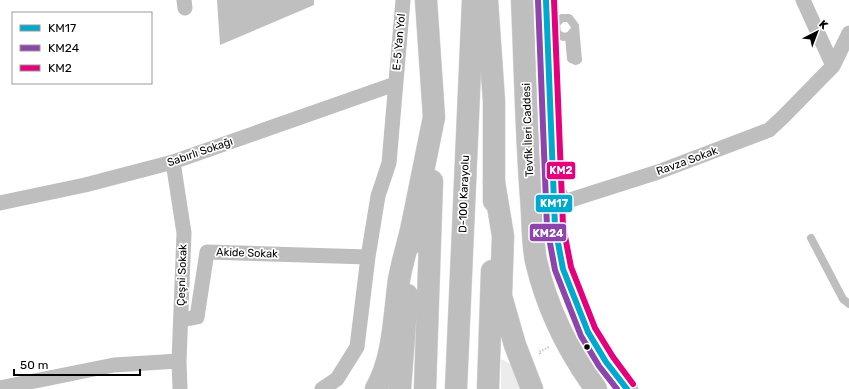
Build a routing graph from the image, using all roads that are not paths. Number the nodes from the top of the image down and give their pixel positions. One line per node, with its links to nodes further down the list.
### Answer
1 (403, 0): 15 (street, E-5 Yan Yol)
2 (426, 0): 16 (main road)
3 (438, 0): 16 (main road)
4 (473, 0): 34 (main road, D-100 Karayolu)
5 (487, 0): 20 (main road)
6 (522, 0): 9 (main road, Tevfik İleri Caddesi)
7 (546, 0): 10 (main road, Tevfik İleri Caddesi)
8 (803, 0): 14 (street)
9 (524, 27): 10 (main road); 19 (main road, Tevfik İleri Caddesi)
10 (551, 27): 11 (lane); 13 (lane); 18 (main road, Tevfik İleri Caddesi)
11 (575, 29): 13 (lane); 13 (lane)
12 (849, 33): 14 (street)
13 (569, 36)
14 (833, 66): 18 (street, Ravza Sokak)
15 (395, 84): 17 (street, Sabırlı Sokağı); 24 (street, E-5 Yan Yol)
16 (434, 117): 22 (main road); 33 (main road)
17 (173, 162): 21 (street, Sabırlı Sokağı); 26 (street, Çeşni Sokak)
18 (553, 178): 19 (street); 38 (main road, Tevfik İleri Caddesi)
19 (530, 179): 37 (main road, Tevfik İleri Caddesi)
20 (494, 182): 35 (main road); 36 (main road)
21 (0, 203)
22 (412, 226): 31 (main road); 32 (main road)
23 (811, 238): 25 (lane)
24 (368, 257): 26 (street, Akide Sokak); 30 (street, E-5 Yan Yol)
25 (849, 304)
26 (181, 320): 27 (street, Çeşni Sokak)
27 (178, 360): 28 (street); 29 (street, Çeşni Sokak)
28 (0, 388)
29 (180, 389)
30 (322, 389)
31 (376, 389)
32 (400, 389)
33 (425, 389)
34 (456, 389)
35 (488, 389)
36 (532, 389)
37 (596, 389)
38 (627, 389)

